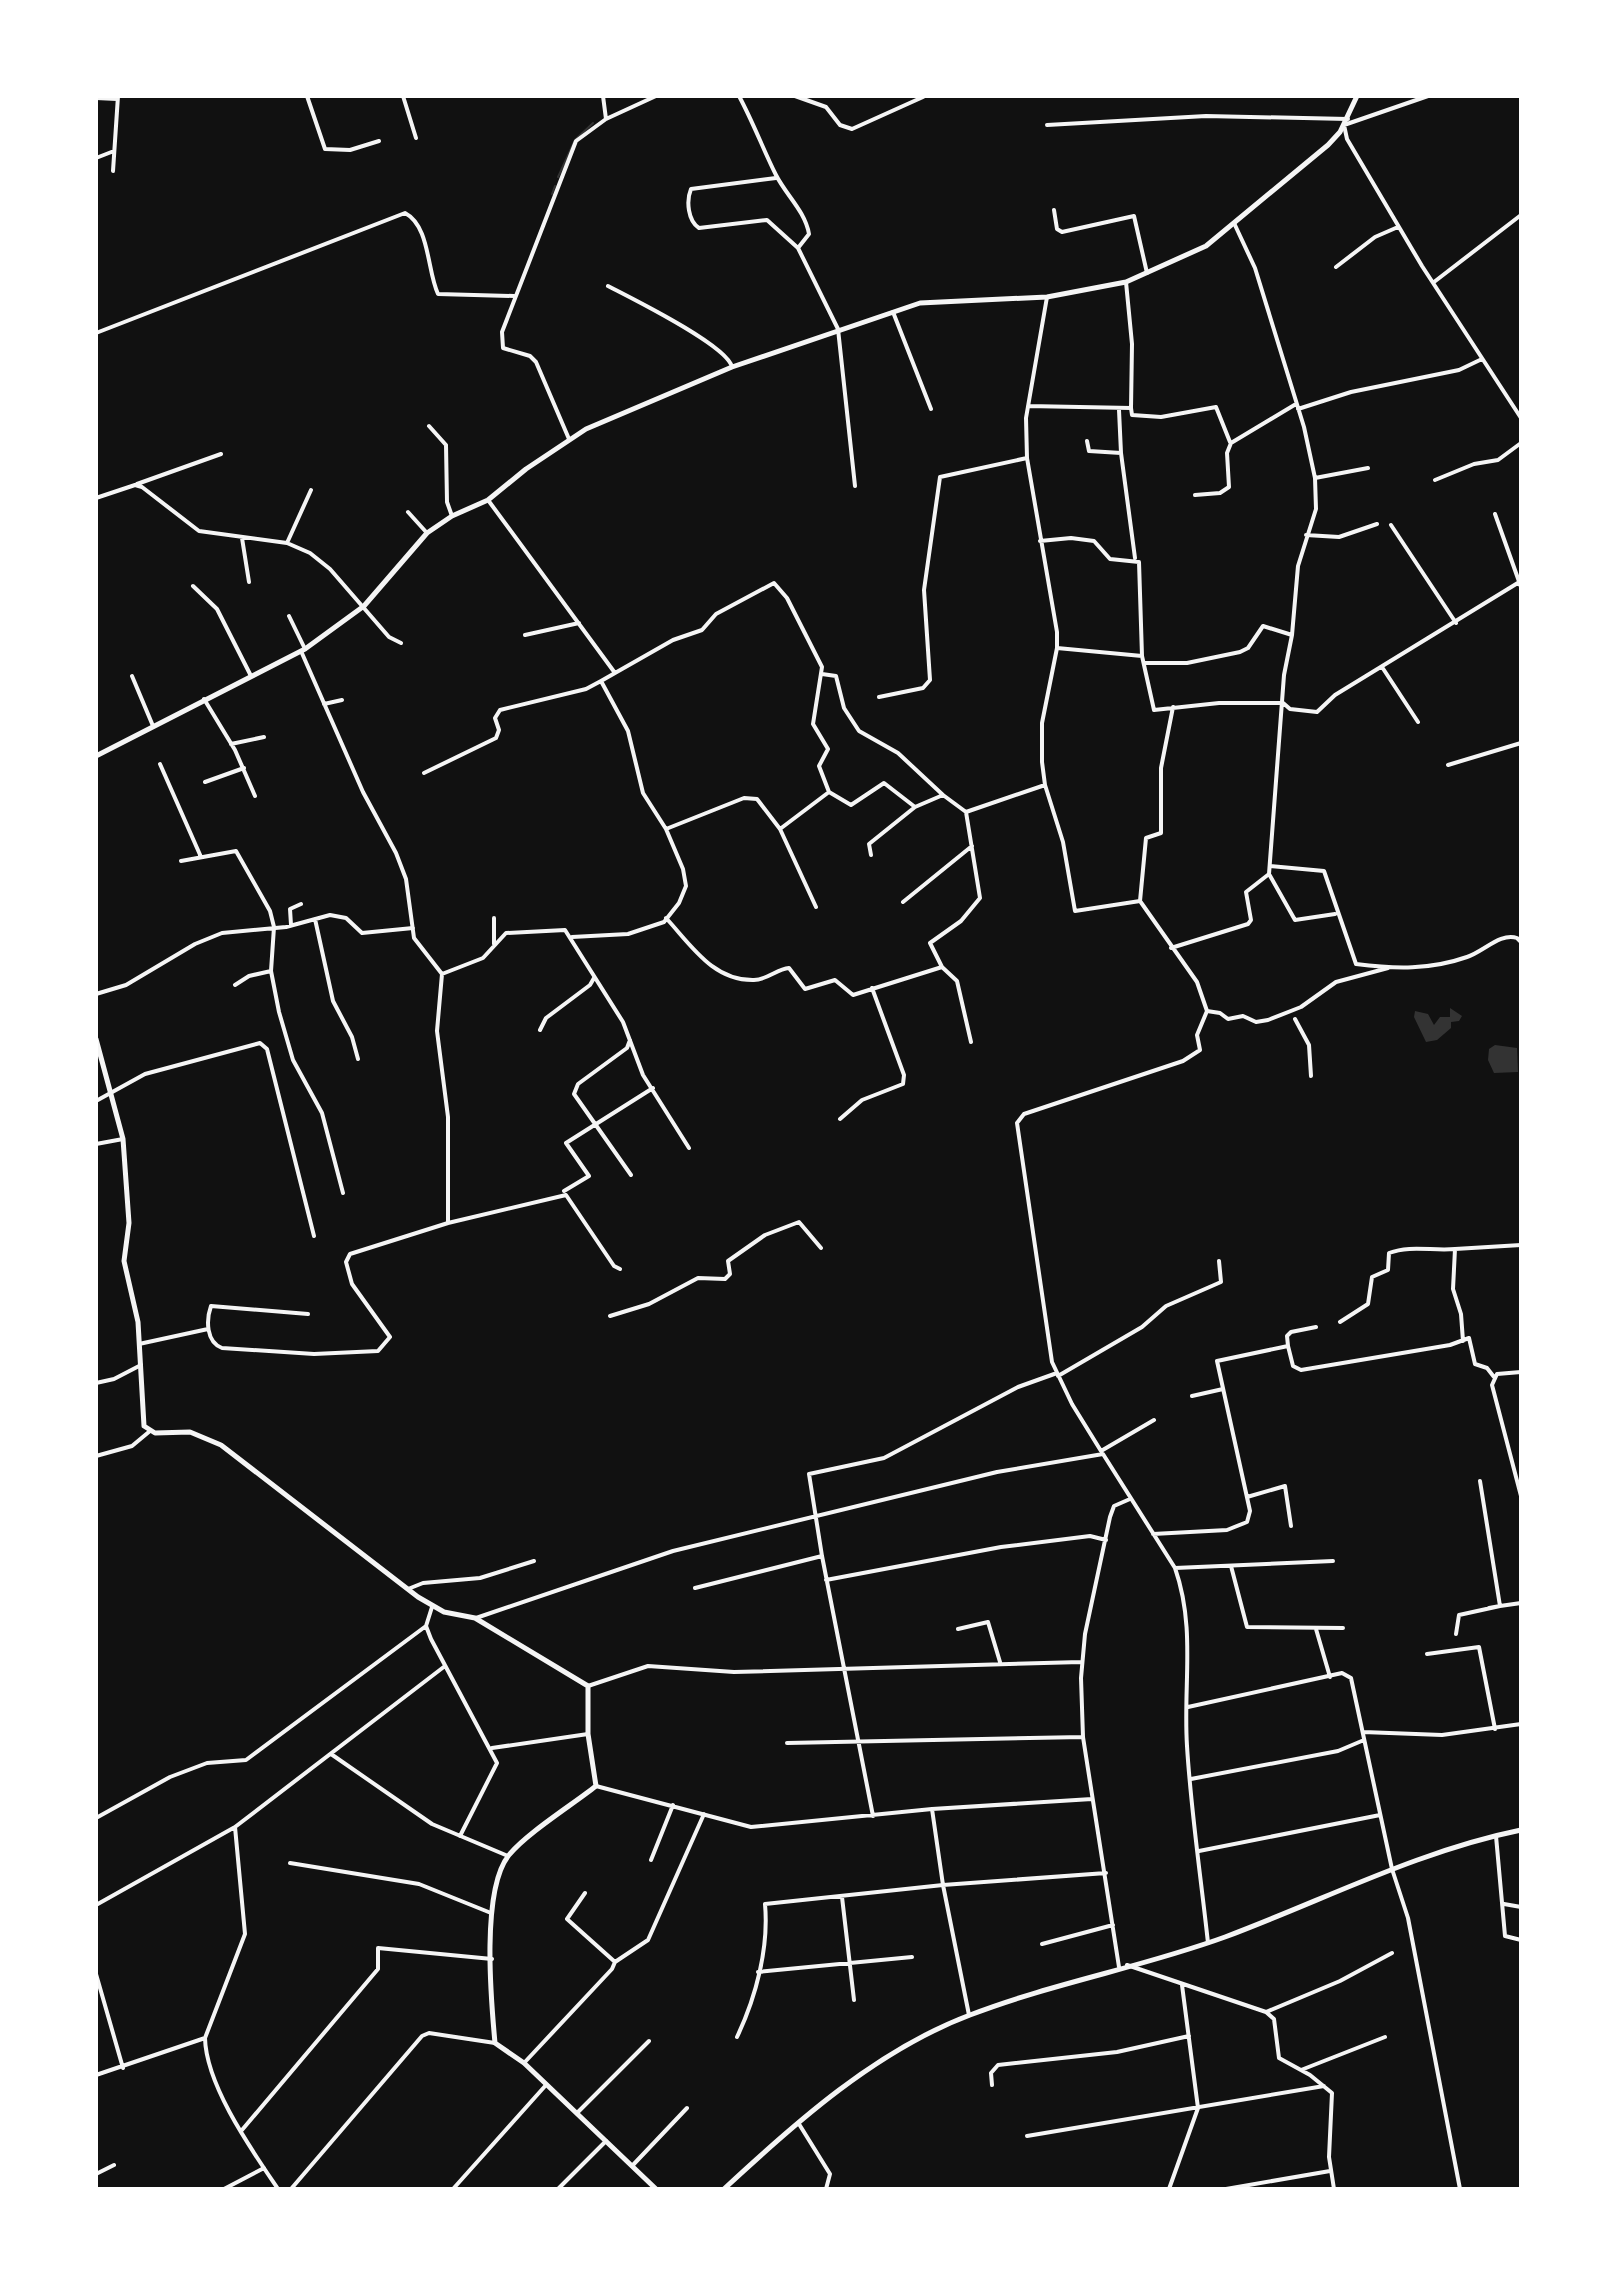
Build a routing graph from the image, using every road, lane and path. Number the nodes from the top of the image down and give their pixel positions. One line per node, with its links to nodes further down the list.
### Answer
1 (307, 96): 17 (street)
2 (403, 96): 16 (street)
3 (603, 96): 12 (street)
4 (656, 96): 12 (street)
5 (739, 96): 21 (street)
6 (795, 96): 9 (street)
7 (1357, 96): 13 (street)
8 (1428, 96): 15 (street)
9 (923, 97)
10 (96, 98): 11 (street)
11 (118, 98): 18 (street)
12 (606, 119): 32 (street)
13 (1348, 119): 14 (street); 15 (street)
14 (1047, 125)
15 (1344, 125): 24 (street); 25 (street)
16 (416, 138)
17 (379, 141)
18 (114, 151): 19 (street); 20 (street)
19 (96, 158)
20 (113, 171)
21 (776, 178): 26 (street); 26 (street)
22 (1054, 210): 28 (street)
23 (1521, 215): 30 (street)
24 (1234, 223): 28 (street); 40 (street)
25 (1398, 227): 27 (street); 30 (street)
26 (798, 248): 35 (street)
27 (1336, 267)
28 (1147, 273): 29 (street)
29 (1126, 282): 33 (street); 41 (street)
30 (1433, 283): 37 (street)
31 (608, 286): 38 (street)
32 (514, 296): 36 (street); 46 (street)
33 (1047, 297): 34 (street); 39 (street)
34 (893, 312): 35 (street); 42 (street)
35 (838, 329): 38 (street); 57 (street)
36 (96, 333)
37 (1482, 359): 40 (street); 44 (street)
38 (732, 367): 46 (street)
39 (1028, 406): 43 (street); 52 (street)
40 (1297, 407): 48 (street); 54 (street)
41 (1131, 408): 43 (street); 48 (street)
42 (931, 409)
43 (1119, 410): 50 (street)
44 (1521, 418)
45 (429, 426): 64 (street)
46 (569, 439): 61 (street)
47 (1087, 441): 50 (street)
48 (1231, 443): 59 (street)
49 (1521, 443): 55 (street)
50 (1121, 453): 72 (street)
51 (221, 454): 56 (street)
52 (1027, 458): 70 (street); 93 (street)
53 (1368, 468): 54 (street)
54 (1315, 478): 68 (street)
55 (1435, 480)
56 (135, 485): 60 (street); 69 (street)
57 (855, 486)
58 (311, 490): 71 (street)
59 (1195, 495)
60 (96, 498)
61 (488, 500): 64 (street); 78 (street)
62 (408, 512): 67 (street)
63 (1495, 514): 74 (street)
64 (452, 516): 67 (street)
65 (1377, 524): 68 (street)
66 (1391, 525): 79 (street)
67 (427, 533): 76 (street)
68 (1306, 535): 81 (street)
69 (242, 538): 71 (street); 73 (street)
70 (1040, 541): 72 (street); 83 (street)
71 (287, 543): 76 (street)
72 (1135, 559): 85 (street)
73 (249, 582)
74 (1520, 584): 79 (street)
75 (193, 586): 91 (street)
76 (364, 606): 82 (street); 84 (street)
77 (289, 616): 84 (street)
78 (579, 623): 80 (street); 88 (street)
79 (1456, 623): 87 (street)
80 (525, 635)
81 (1292, 635): 86 (street); 96 (street)
82 (401, 643)
83 (1057, 648): 85 (street); 110 (street)
84 (303, 650): 91 (street); 97 (street)
85 (1142, 656): 86 (street)
86 (1144, 663): 98 (street)
87 (1382, 667): 96 (street); 99 (street)
88 (615, 673): 89 (street); 92 (street)
89 (822, 674): 111 (street); 112 (street)
90 (132, 676): 100 (street)
91 (251, 676): 94 (street)
92 (601, 681): 108 (street); 116 (street)
93 (879, 697)
94 (204, 699): 100 (street); 103 (street)
95 (342, 700): 97 (street)
96 (1282, 702): 98 (street); 122 (street)
97 (324, 704): 134 (street)
98 (1173, 707): 124 (street)
99 (1418, 722)
100 (153, 726): 104 (street)
101 (264, 737): 103 (street)
102 (1521, 743): 106 (street)
103 (231, 744): 107 (street)
104 (96, 756)
105 (160, 764): 120 (street)
106 (1448, 765)
107 (244, 768): 109 (street); 113 (street)
108 (424, 773)
109 (205, 782)
110 (1045, 785): 115 (street); 124 (street)
111 (829, 792): 114 (street); 117 (street)
112 (943, 795): 114 (street); 115 (street)
113 (255, 796)
114 (915, 807): 119 (street)
115 (966, 812): 118 (street)
116 (666, 829): 117 (street); 130 (street)
117 (780, 829): 127 (street)
118 (972, 846): 125 (street); 139 (street)
119 (871, 855)
120 (201, 857): 121 (street); 133 (street)
121 (181, 861)
122 (1269, 866): 123 (street); 128 (street)
123 (1269, 874): 128 (street); 138 (street)
124 (1140, 901): 138 (street)
125 (903, 902)
126 (301, 904): 132 (street)
127 (816, 907)
128 (1336, 914): 140 (street)
129 (494, 918): 137 (street)
130 (666, 918): 135 (street); 145 (street)
131 (315, 919): 132 (street); 134 (street); 153 (street)
132 (291, 925): 133 (street)
133 (274, 927): 141 (street); 146 (street)
134 (413, 928): 142 (street)
135 (572, 937): 137 (street); 143 (street)
136 (1521, 942): 140 (street)
137 (494, 946): 142 (street)
138 (1171, 948): 147 (street)
139 (942, 967): 145 (street); 152 (street)
140 (1388, 968): 147 (street)
141 (271, 971): 144 (street); 165 (street)
142 (442, 974): 166 (street)
143 (594, 978): 149 (street); 151 (street)
144 (235, 985)
145 (872, 988): 158 (street)
146 (96, 994)
147 (1207, 1011): 183 (street)
148 (1295, 1019): 154 (street)
149 (540, 1030)
150 (96, 1039): 156 (street)
151 (630, 1040): 155 (street); 159 (street)
152 (971, 1042)
153 (358, 1059)
154 (1311, 1076)
155 (653, 1088): 159 (street); 162 (street)
156 (110, 1092): 157 (street); 160 (street); 167 (street)
157 (96, 1101)
158 (840, 1119)
159 (594, 1123): 163 (street); 164 (street)
160 (123, 1139): 161 (street); 179 (street)
161 (96, 1144)
162 (689, 1148)
163 (631, 1175)
164 (564, 1191)
165 (343, 1193)
166 (448, 1223): 172 (street); 177 (street)
167 (314, 1236)
168 (1521, 1245): 170 (street)
169 (821, 1248): 174 (street)
170 (1455, 1249): 175 (street); 178 (street)
171 (1219, 1261): 183 (street)
172 (620, 1269)
173 (308, 1314): 177 (street)
174 (610, 1316)
175 (1340, 1322)
176 (1316, 1327): 180 (street)
177 (208, 1329): 179 (street)
178 (1463, 1341): 180 (street); 184 (street)
179 (139, 1344): 181 (street)
180 (1288, 1346): 186 (street)
181 (141, 1365): 185 (street); 189 (street)
182 (1521, 1372): 184 (street)
183 (1058, 1374): 188 (street); 195 (street)
184 (1494, 1377): 192 (street)
185 (96, 1383)
186 (1223, 1389): 187 (street); 193 (street)
187 (1192, 1396)
188 (1154, 1420)
189 (150, 1431): 190 (street); 206 (street)
190 (96, 1456)
191 (1480, 1481): 208 (street)
192 (1521, 1496)
193 (1247, 1497): 196 (street); 197 (street)
194 (1131, 1499): 195 (street); 197 (street); 198 (street)
195 (816, 1515): 199 (street); 211 (street)
196 (1291, 1526)
197 (1153, 1534): 203 (street)
198 (1106, 1540): 204 (street); 219 (street)
199 (822, 1556): 204 (street); 205 (street)
200 (534, 1561): 206 (street)
201 (1333, 1561): 202 (street)
202 (1231, 1566): 203 (street); 215 (street)
203 (1175, 1568): 224 (street)
204 (826, 1580): 221 (street)
205 (695, 1588)
206 (408, 1589): 209 (street)
207 (1521, 1603): 208 (street)
208 (1500, 1606): 210 (street); 216 (street)
209 (432, 1607): 211 (street); 212 (street)
210 (1489, 1608)
211 (475, 1618): 223 (street)
212 (426, 1626): 220 (street); 243 (street)
213 (1343, 1628): 215 (street)
214 (958, 1629): 218 (street)
215 (1316, 1629): 222 (street)
216 (1456, 1634)
217 (1427, 1654): 226 (street)
218 (1000, 1662): 219 (street); 221 (street)
219 (1081, 1662): 229 (street)
220 (445, 1666): 233 (street); 234 (street)
221 (842, 1666): 223 (street); 232 (street)
222 (1330, 1677): 224 (street); 227 (street)
223 (588, 1686): 228 (street)
224 (1188, 1707): 235 (street)
225 (1521, 1724): 226 (street)
226 (1495, 1729): 227 (street)
227 (1363, 1732): 230 (street)
228 (588, 1734): 233 (street); 236 (street)
229 (1083, 1737): 232 (street); 237 (street)
230 (1364, 1740): 235 (street); 241 (street)
231 (787, 1743): 232 (street)
232 (857, 1743): 242 (street)
233 (492, 1748): 247 (street)
234 (331, 1753): 244 (street); 247 (street)
235 (1191, 1779): 248 (street)
236 (596, 1786): 238 (street); 249 (street)
237 (1092, 1799): 239 (street); 253 (street)
238 (673, 1805): 240 (street); 250 (street)
239 (932, 1809): 242 (street); 254 (street)
240 (704, 1814): 242 (street); 268 (street)
241 (1380, 1815): 248 (street); 252 (street)
242 (873, 1816)
243 (96, 1818)
244 (235, 1827): 258 (street); 281 (street)
245 (1521, 1830): 246 (street)
246 (1496, 1835): 252 (street); 257 (street)
247 (460, 1836): 249 (street)
248 (1199, 1851): 263 (street)
249 (508, 1856): 260 (street)
250 (651, 1860)
251 (290, 1863): 260 (street)
252 (1392, 1869): 263 (street); 316 (street)
253 (1106, 1873): 254 (street); 261 (street)
254 (943, 1885): 256 (street); 277 (street)
255 (585, 1893): 268 (street)
256 (842, 1897): 269 (street); 272 (street)
257 (1504, 1904): 259 (street); 262 (street)
258 (96, 1905)
259 (1521, 1907)
260 (491, 1913): 267 (street)
261 (1113, 1925): 264 (street); 271 (street)
262 (1521, 1940)
263 (1208, 1943): 270 (street)
264 (1042, 1944)
265 (1392, 1953): 276 (street)
266 (912, 1957): 269 (street)
267 (492, 1959): 283 (street); 295 (street)
268 (615, 1962): 284 (street)
269 (849, 1964): 272 (street); 275 (street)
270 (1127, 1965): 271 (street); 274 (street)
271 (1119, 1967): 277 (street)
272 (758, 1972): 279 (street)
273 (96, 1974): 285 (street)
274 (1182, 1985): 276 (street); 278 (street)
275 (854, 2000)
276 (1266, 2012): 286 (street)
277 (969, 2015): 294 (street)
278 (1189, 2036): 289 (street); 292 (street)
279 (737, 2037)
280 (1385, 2037): 286 (street)
281 (205, 2038): 285 (street); 295 (street)
282 (649, 2041): 293 (street)
283 (495, 2043): 284 (street); 306 (street)
284 (524, 2063): 288 (street)
285 (123, 2068): 287 (street)
286 (1300, 2071): 290 (street)
287 (96, 2075)
288 (546, 2085): 293 (street); 307 (street)
289 (992, 2085)
290 (1326, 2086): 292 (street); 301 (street)
291 (687, 2108): 299 (street)
292 (1198, 2108): 296 (street); 312 (street)
293 (578, 2112): 297 (street)
294 (799, 2124): 310 (street); 311 (street)
295 (242, 2130): 300 (street)
296 (1027, 2136)
297 (606, 2141): 299 (street); 308 (street)
298 (114, 2165): 302 (street)
299 (632, 2166): 309 (street)
300 (264, 2168): 304 (street); 305 (street)
301 (1331, 2171): 303 (street); 315 (street)
302 (96, 2174)
303 (1283, 2179): 313 (street); 314 (street)
304 (224, 2189)
305 (278, 2189)
306 (291, 2189)
307 (453, 2189)
308 (558, 2189)
309 (656, 2189)
310 (724, 2189)
311 (826, 2189)
312 (1169, 2189)
313 (1226, 2189)
314 (1284, 2189)
315 (1334, 2189)
316 (1460, 2189)

